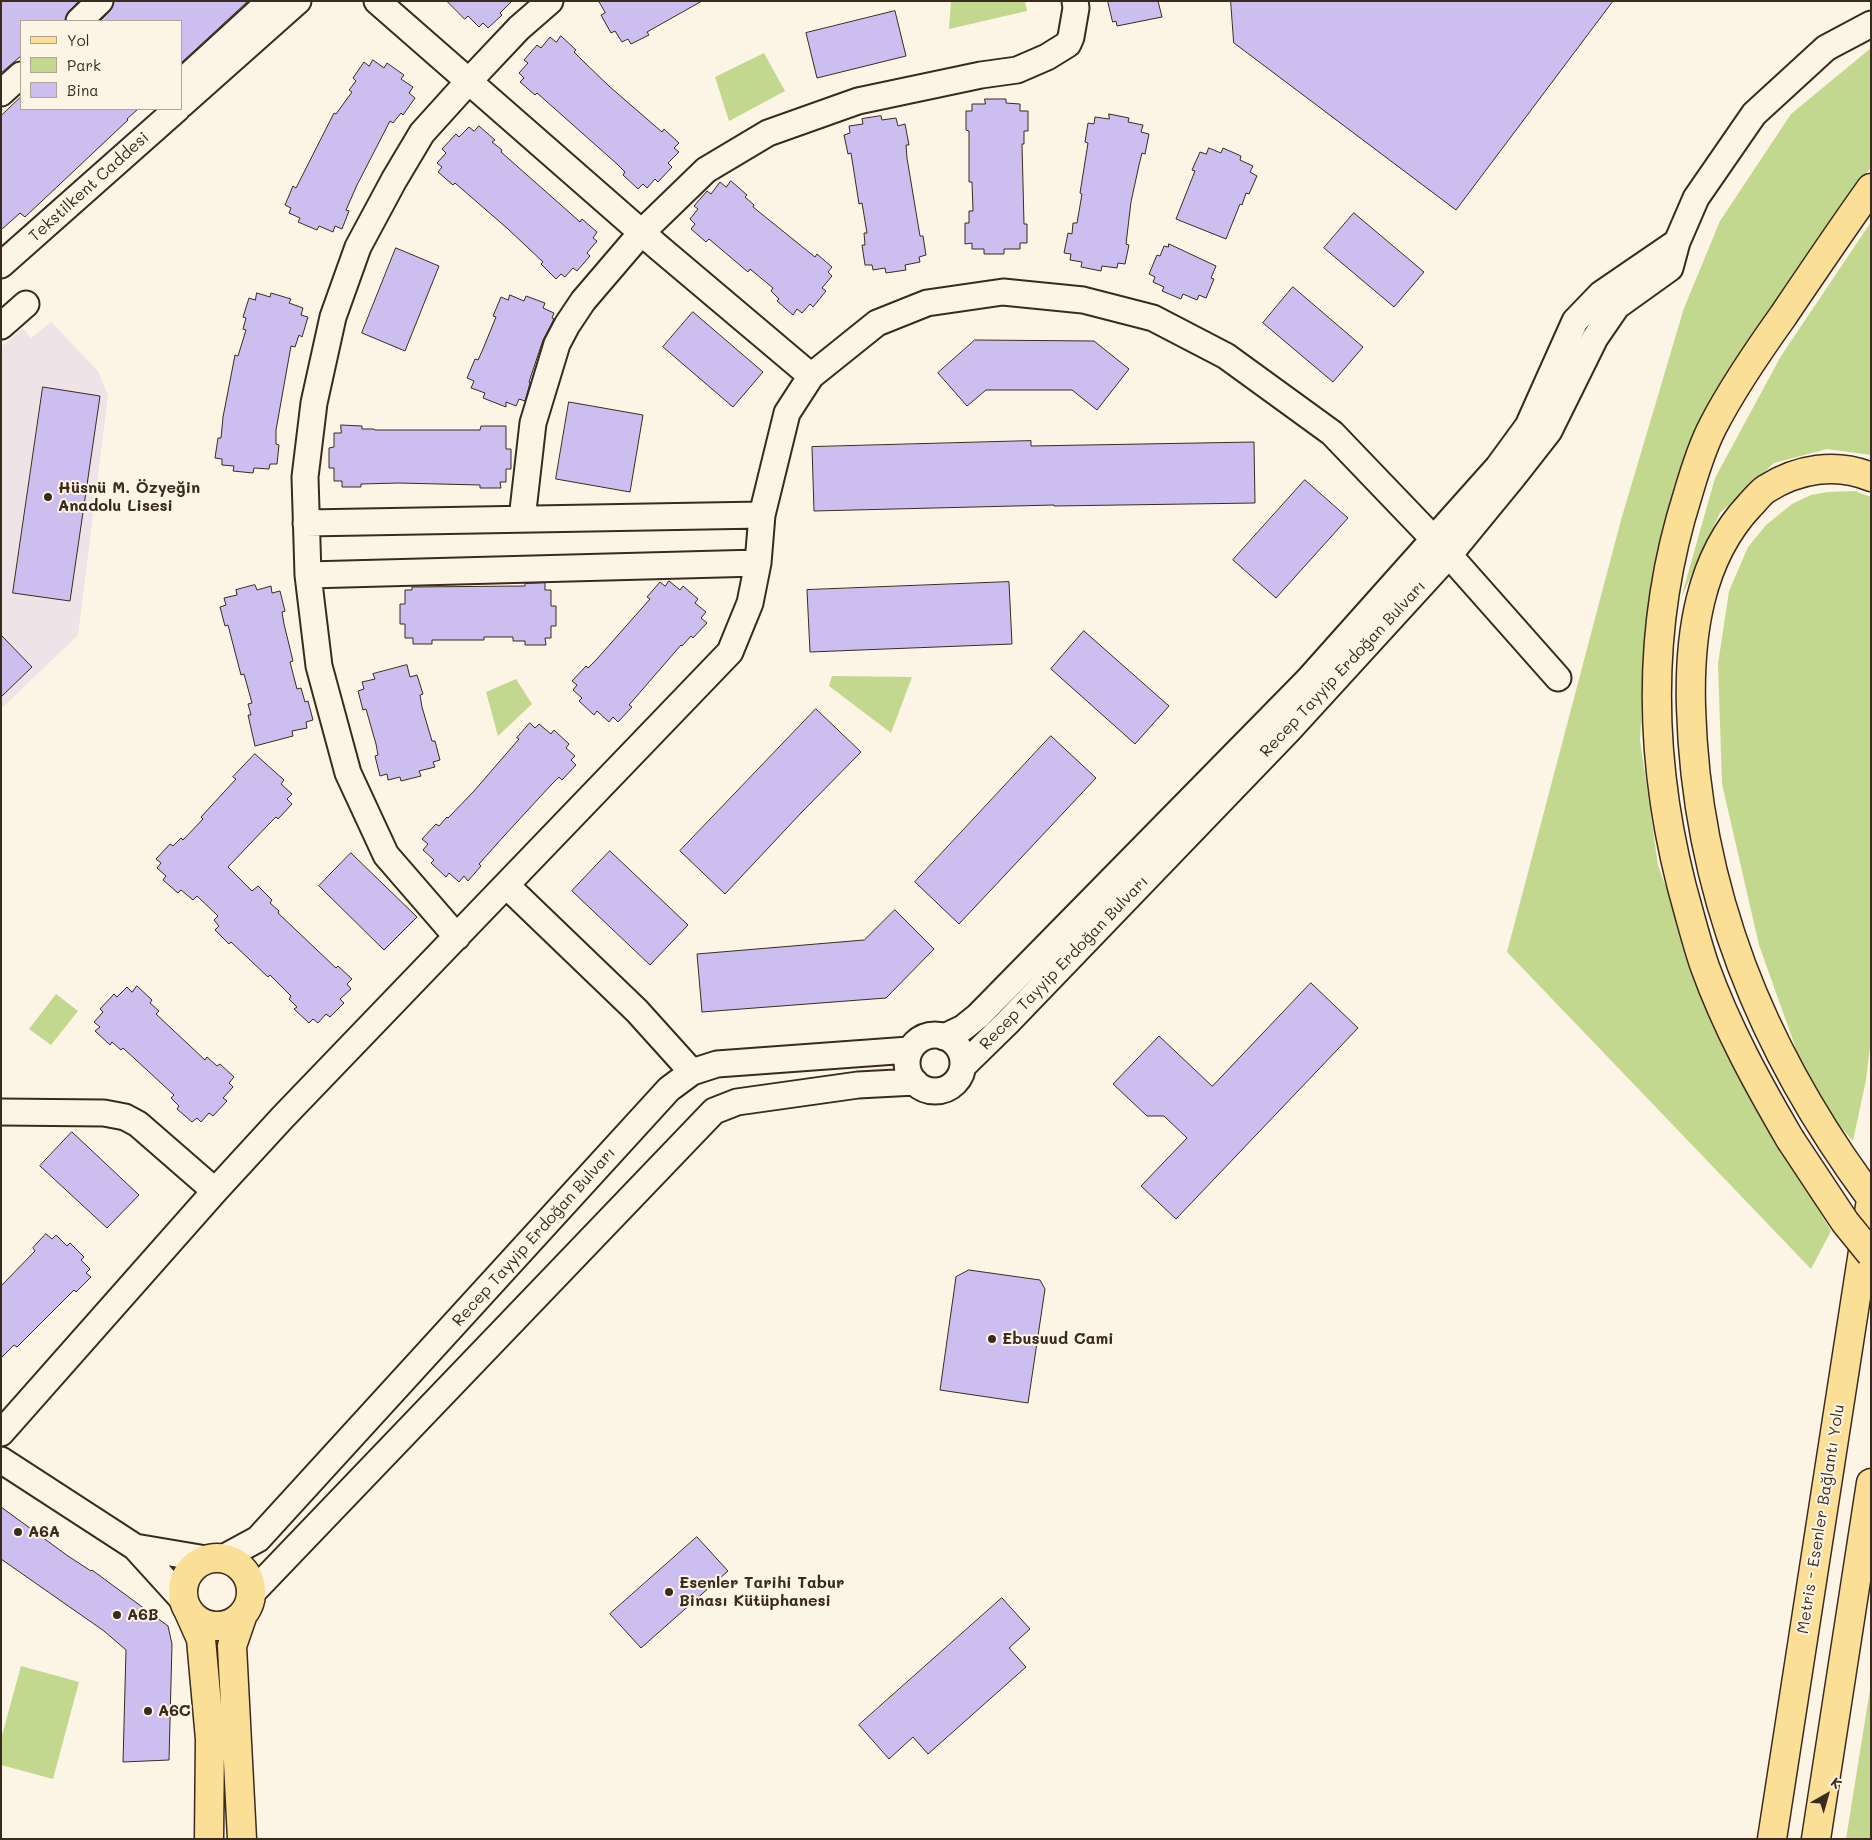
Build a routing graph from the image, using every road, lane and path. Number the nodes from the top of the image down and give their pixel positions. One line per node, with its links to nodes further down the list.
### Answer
1 (100, 1): 7 (street)
2 (270, 1): 10 (street)
3 (298, 1): 13 (street)
4 (377, 1): 11 (street)
5 (550, 1): 11 (street)
6 (1075, 1): 17 (street)
7 (80, 20)
8 (1871, 24): 18 (street, Recep Tayyip Erdoğan Bulvarı)
9 (20, 76): 12 (street)
10 (182, 81)
11 (468, 81): 17 (street); 27 (street)
12 (1, 93)
13 (182, 104)
14 (152, 110): 19 (street, Tekstilkent Caddesi)
15 (176, 110): 20 (street, Tekstilkent Caddesi)
16 (1871, 188): 42 (main road, bridge)
17 (642, 232): 23 (street); 26 (street)
18 (1677, 242): 28 (street, Recep Tayyip Erdoğan Bulvarı); 28 (street, Recep Tayyip Erdoğan Bulvarı)
19 (1, 248)
20 (1, 265)
21 (26, 304): 22 (street)
22 (1, 326)
23 (811, 376): 25 (street); 28 (street)
24 (1871, 477): 41 (main road)
25 (762, 515): 26 (street); 29 (street)
26 (522, 519): 27 (street)
27 (306, 523): 30 (street)
28 (1441, 547): 31 (street); 34 (street, Recep Tayyip Erdoğan Bulvarı); 36 (street, Recep Tayyip Erdoğan Bulvarı)
29 (758, 563): 30 (street); 32 (street)
30 (308, 575): 33 (street)
31 (1558, 678)
32 (507, 886): 33 (street); 37 (street)
33 (457, 937): 40 (street)
34 (944, 1037): 35 (street); 36 (street)
35 (910, 1050): 37 (street, Recep Tayyip Erdoğan Bulvarı); 38 (street)
36 (962, 1066): 38 (street)
37 (692, 1072): 47 (street, Recep Tayyip Erdoğan Bulvarı)
38 (915, 1082): 48 (street)
39 (1, 1112): 40 (street)
40 (215, 1191): 43 (street)
41 (1871, 1199): 52 (main road, Metris - Esenler Bağlantı Yolu)
42 (1871, 1254)
43 (1, 1433)
44 (1, 1460): 46 (street)
45 (1871, 1483): 53 (main road)
46 (135, 1547): 47 (street); 49 (street)
47 (215, 1559): 48 (main road); 49 (main road)
48 (247, 1604): 49 (main road); 51 (main road)
49 (186, 1605): 50 (main road)
50 (209, 1839)
51 (242, 1839)
52 (1772, 1839)
53 (1816, 1839)

